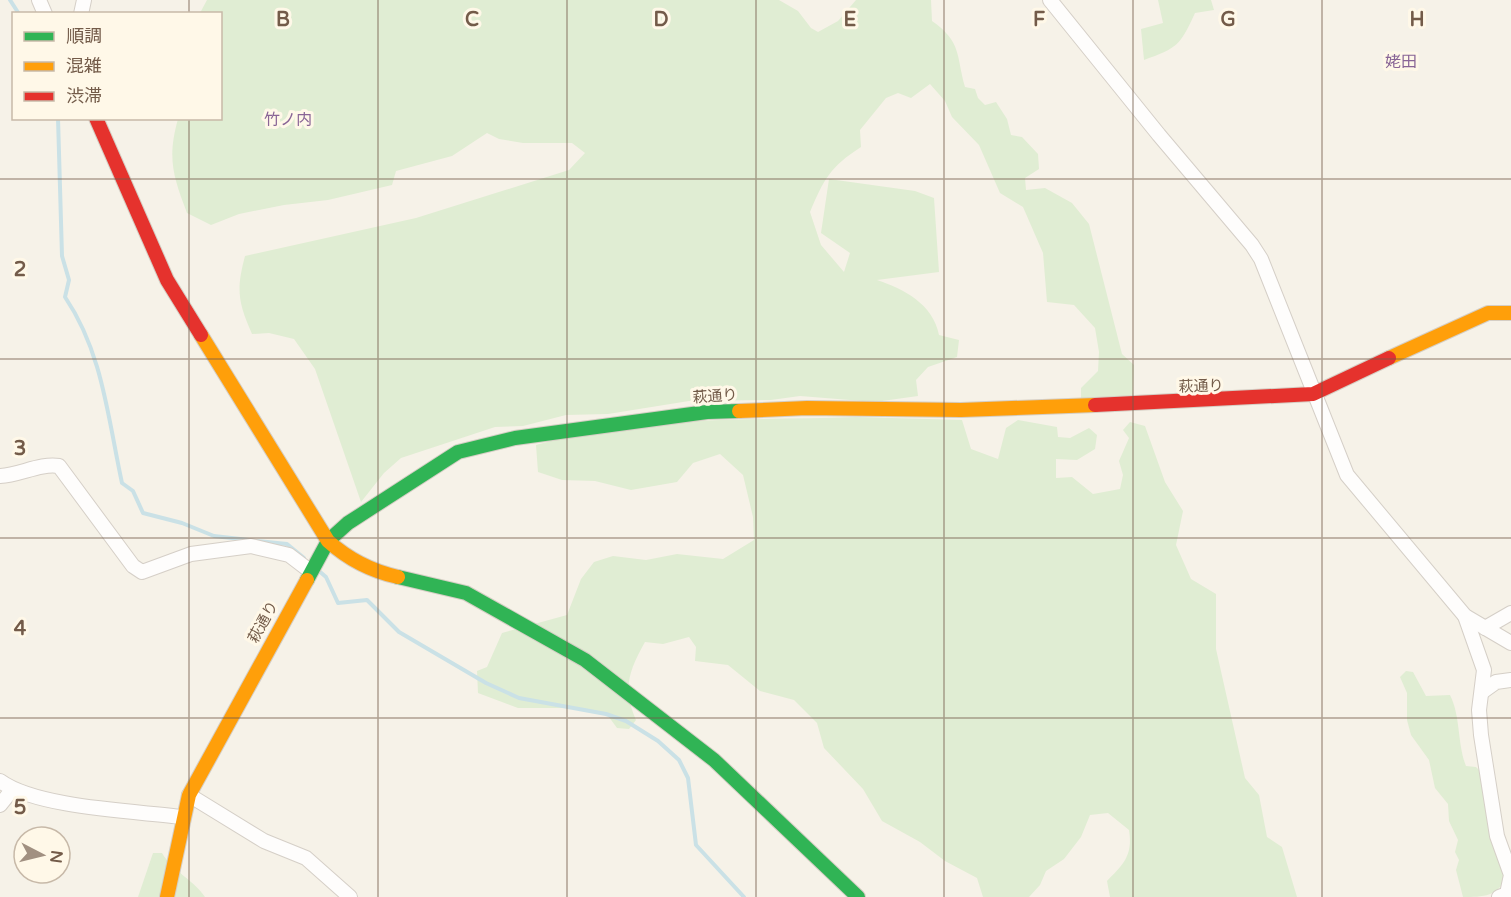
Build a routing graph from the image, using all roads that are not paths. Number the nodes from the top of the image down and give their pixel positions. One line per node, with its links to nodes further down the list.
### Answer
1 (1050, 0): 4 (street)
2 (97, 120): 6 (street)
3 (1511, 313): 4 (street, 萩通り)
4 (1313, 394): 6 (street, 萩通り); 9 (street)
5 (0, 476): 7 (street)
6 (328, 541): 7 (street, 萩通り); 24 (street)
7 (310, 571): 18 (street, 萩通り)
8 (1511, 613): 10 (street)
9 (1465, 616): 10 (street); 12 (street)
10 (1485, 628): 11 (street)
11 (1511, 644)
12 (1484, 670): 14 (street); 15 (street)
13 (1511, 680): 14 (street)
14 (1496, 682): 15 (street)
15 (1482, 692): 21 (street)
16 (0, 781): 17 (street)
17 (12, 790): 19 (street); 20 (street)
18 (189, 795): 20 (street, 萩通り); 23 (street)
19 (0, 805)
20 (182, 818): 22 (street, 萩通り)
21 (1505, 896)
22 (167, 897)
23 (350, 897)
24 (858, 897)

